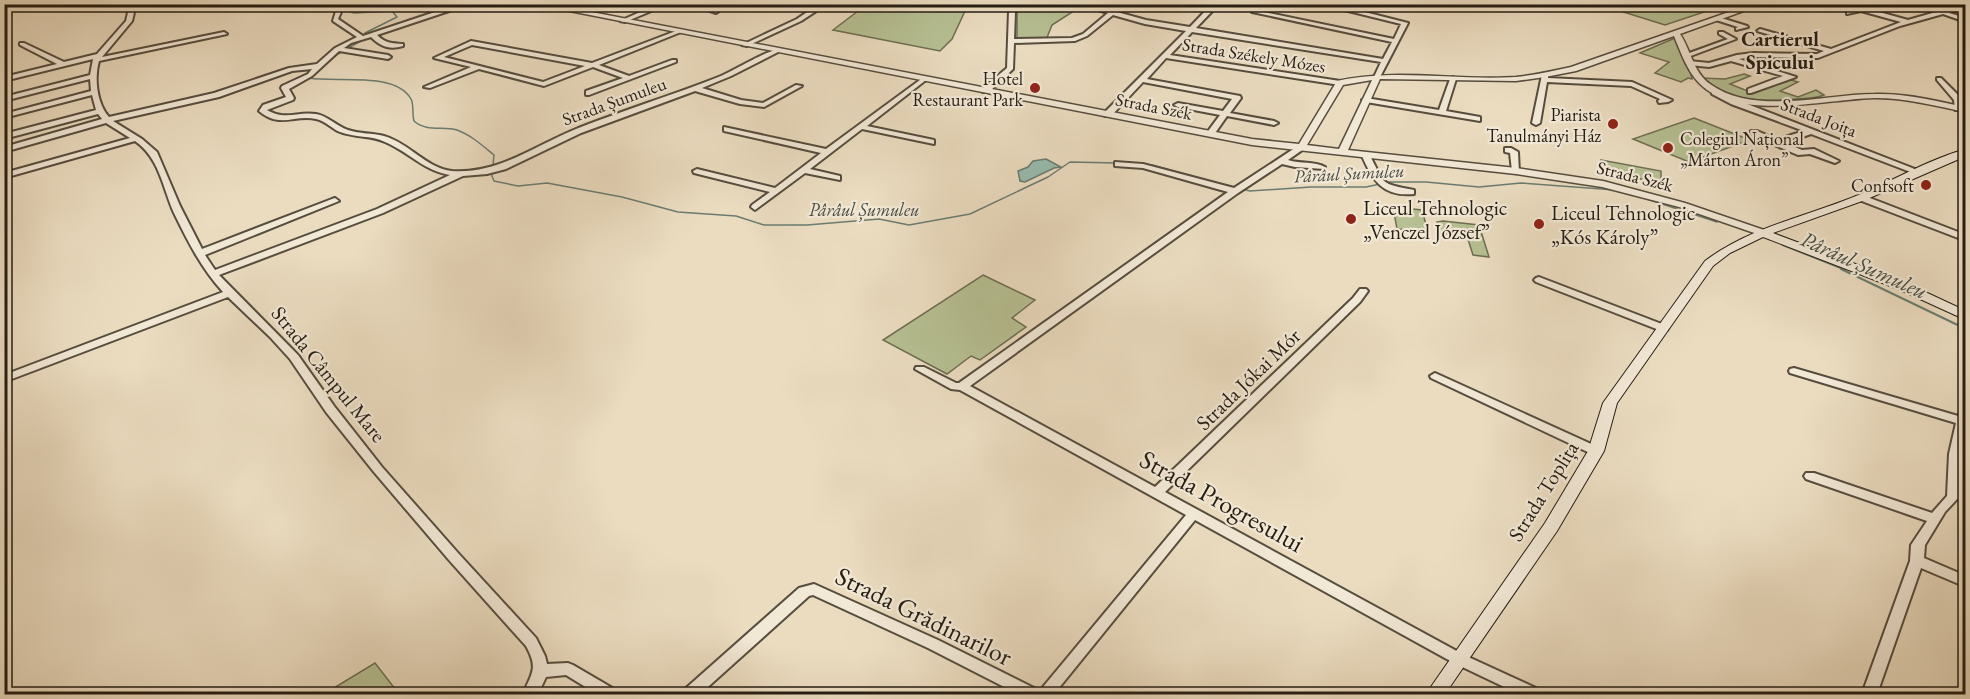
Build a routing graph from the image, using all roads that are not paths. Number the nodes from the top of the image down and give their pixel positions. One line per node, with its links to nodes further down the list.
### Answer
1 (133, 4): 48 (street)
2 (467, 4): 34 (street, Strada Șumuleu)
3 (537, 4): 25 (street, Strada Szék)
4 (665, 4): 25 (street)
5 (693, 4): 18 (street)
6 (824, 4): 42 (street)
7 (1026, 4): 39 (street)
8 (1081, 4): 21 (street)
9 (1123, 4): 21 (street)
10 (1216, 4): 30 (street)
11 (1263, 4): 38 (street)
12 (1323, 4): 38 (street)
13 (1760, 4): 23 (street)
14 (1845, 4): 17 (street)
15 (1917, 4): 20 (street)
16 (1965, 6): 20 (street)
17 (1861, 9): 22 (street); 26 (street)
18 (716, 11)
19 (338, 12): 37 (street)
20 (1942, 12): 24 (street); 26 (street)
21 (1112, 13): 30 (street); 39 (street)
22 (1849, 13)
23 (1718, 19): 28 (street); 35 (street)
24 (1965, 20)
25 (623, 21): 32 (street, Strada Szék)
26 (1907, 22): 29 (street)
27 (1872, 25): 29 (street)
28 (1738, 29)
29 (1886, 29): 45 (street)
30 (1190, 30): 46 (street); 52 (street)
31 (1760, 31): 45 (street)
32 (678, 32): 42 (street, Strada Szék); 54 (street)
33 (224, 34): 48 (street)
34 (373, 35): 37 (street, Strada Șumuleu); 41 (street)
35 (1676, 35): 50 (street); 60 (street)
36 (1711, 37): 50 (street)
37 (362, 38): 43 (street, Strada Șumuleu)
38 (1396, 40): 52 (street)
39 (1012, 41): 70 (street)
40 (22, 44): 53 (street)
41 (401, 45)
42 (745, 45): 44 (street, Strada Szék)
43 (342, 49): 47 (street); 55 (street, Strada Șumuleu)
44 (776, 51): 62 (street, Strada Szék); 69 (street, Strada Șumuleu)
45 (1831, 51): 49 (street)
46 (1164, 56): 64 (street); 66 (street, Strada Székely Mózes)
47 (388, 57)
48 (97, 58): 53 (street); 57 (street, Strada Câmpul Mare)
49 (1731, 58): 50 (street); 72 (street)
50 (1687, 59): 71 (street)
51 (674, 61): 59 (street)
52 (1385, 61): 58 (street)
53 (64, 65): 61 (street)
54 (593, 65): 56 (street); 56 (street); 59 (street)
55 (320, 66): 86 (street); 115 (street, Strada Șumuleu)
56 (478, 67): 68 (street)
57 (94, 76): 73 (street, Strada Câmpul Mare); 75 (street)
58 (1377, 77): 63 (street); 66 (street); 76 (street)
59 (629, 78): 74 (street)
60 (1545, 78): 63 (street); 77 (street); 88 (street)
61 (4, 79)
62 (924, 79): 70 (street, Strada Szék); 89 (street)
63 (1453, 79): 81 (street)
64 (1142, 80): 82 (street); 83 (street)
65 (1941, 82): 79 (street)
66 (1340, 83): 99 (street)
67 (798, 86): 69 (street)
68 (428, 87)
69 (696, 89): 115 (street, Strada Șumuleu)
70 (986, 90): 82 (street, Strada Szék)
71 (1712, 90): 79 (street); 91 (street, Strada Joița)
72 (1751, 91)
73 (96, 92): 80 (street, Strada Câmpul Mare); 84 (street)
74 (589, 93)
75 (4, 99)
76 (1366, 100): 81 (street); 105 (street)
77 (1662, 101)
78 (1178, 105): 83 (street)
79 (1962, 109)
80 (101, 111): 86 (street, Strada Câmpul Mare); 94 (street)
81 (1442, 113): 85 (street)
82 (1108, 114): 93 (street, Strada Szék)
83 (1225, 114): 87 (street); 93 (street)
84 (4, 116)
85 (1477, 119)
86 (107, 120): 95 (street, Strada Câmpul Mare); 100 (street)
87 (1274, 123)
88 (1536, 123)
89 (862, 127): 98 (street); 103 (street)
90 (727, 129): 103 (street)
91 (1811, 131): 96 (street); 97 (street, Strada Joița)
92 (1754, 133): 102 (street)
93 (1210, 134): 99 (street, Strada Szék)
94 (4, 137)
95 (134, 139): 116 (street); 126 (street, Strada Câmpul Mare)
96 (1788, 139)
97 (1837, 141): 102 (street); 114 (street, Strada Joița)
98 (931, 142)
99 (1301, 148): 105 (street, Strada Szék); 107 (street)
100 (4, 150)
101 (1508, 150): 113 (street)
102 (1811, 151): 108 (street)
103 (828, 152): 111 (street)
104 (1965, 152): 114 (main road, Strada Toplița)
105 (1342, 153): 106 (street, Strada Szék)
106 (1366, 156): 113 (street, Strada Szék); 120 (street)
107 (1282, 161): 110 (street); 118 (street)
108 (1835, 161)
109 (1118, 164): 118 (street)
110 (1322, 167)
111 (804, 170): 117 (street); 119 (street)
112 (697, 171): 119 (street)
113 (1516, 171): 124 (street, Strada Szék)
114 (1916, 171): 121 (main road, Strada Toplița)
115 (460, 174): 127 (street, Strada Șumuleu)
116 (4, 176)
117 (837, 178)
118 (1237, 190): 137 (street)
119 (776, 191): 123 (street)
120 (1411, 192)
121 (1862, 198): 124 (main road, Strada Toplița); 125 (street)
122 (335, 201): 126 (street)
123 (755, 207)
124 (1769, 235): 131 (main road); 132 (main road, Strada Toplița)
125 (1965, 238)
126 (201, 253): 127 (street, Strada Câmpul Mare)
127 (213, 274): 130 (street, Strada Câmpul Mare)
128 (1539, 280): 132 (street)
129 (1363, 291): 141 (street, Strada Jókai Mór)
130 (231, 292): 136 (street); 148 (street, Strada Câmpul Mare)
131 (1965, 316)
132 (1663, 328): 139 (main road, Strada Toplița)
133 (920, 369): 137 (street, Strada Progresului)
134 (1794, 371): 138 (street)
135 (1435, 376): 139 (street)
136 (4, 379)
137 (962, 386): 141 (street, Strada Progresului)
138 (1963, 416): 142 (street)
139 (1596, 452): 147 (main road, Strada Toplița)
140 (1810, 476): 144 (street)
141 (1157, 492): 143 (street, Strada Progresului)
142 (1959, 499): 144 (street)
143 (1194, 513): 147 (street, Strada Progresului); 153 (street)
144 (1935, 519): 145 (street)
145 (1917, 561): 146 (street); 156 (street)
146 (1965, 582)
147 (1459, 659): 154 (main road, Strada Toplița); 155 (street, Strada Progresului)
148 (542, 671): 149 (street); 150 (street)
149 (530, 694)
150 (609, 694)
151 (690, 694): 152 (street, Strada Grădinarilor)
152 (1031, 694)
153 (1045, 694)
154 (1435, 694)
155 (1533, 694)
156 (1870, 694)

